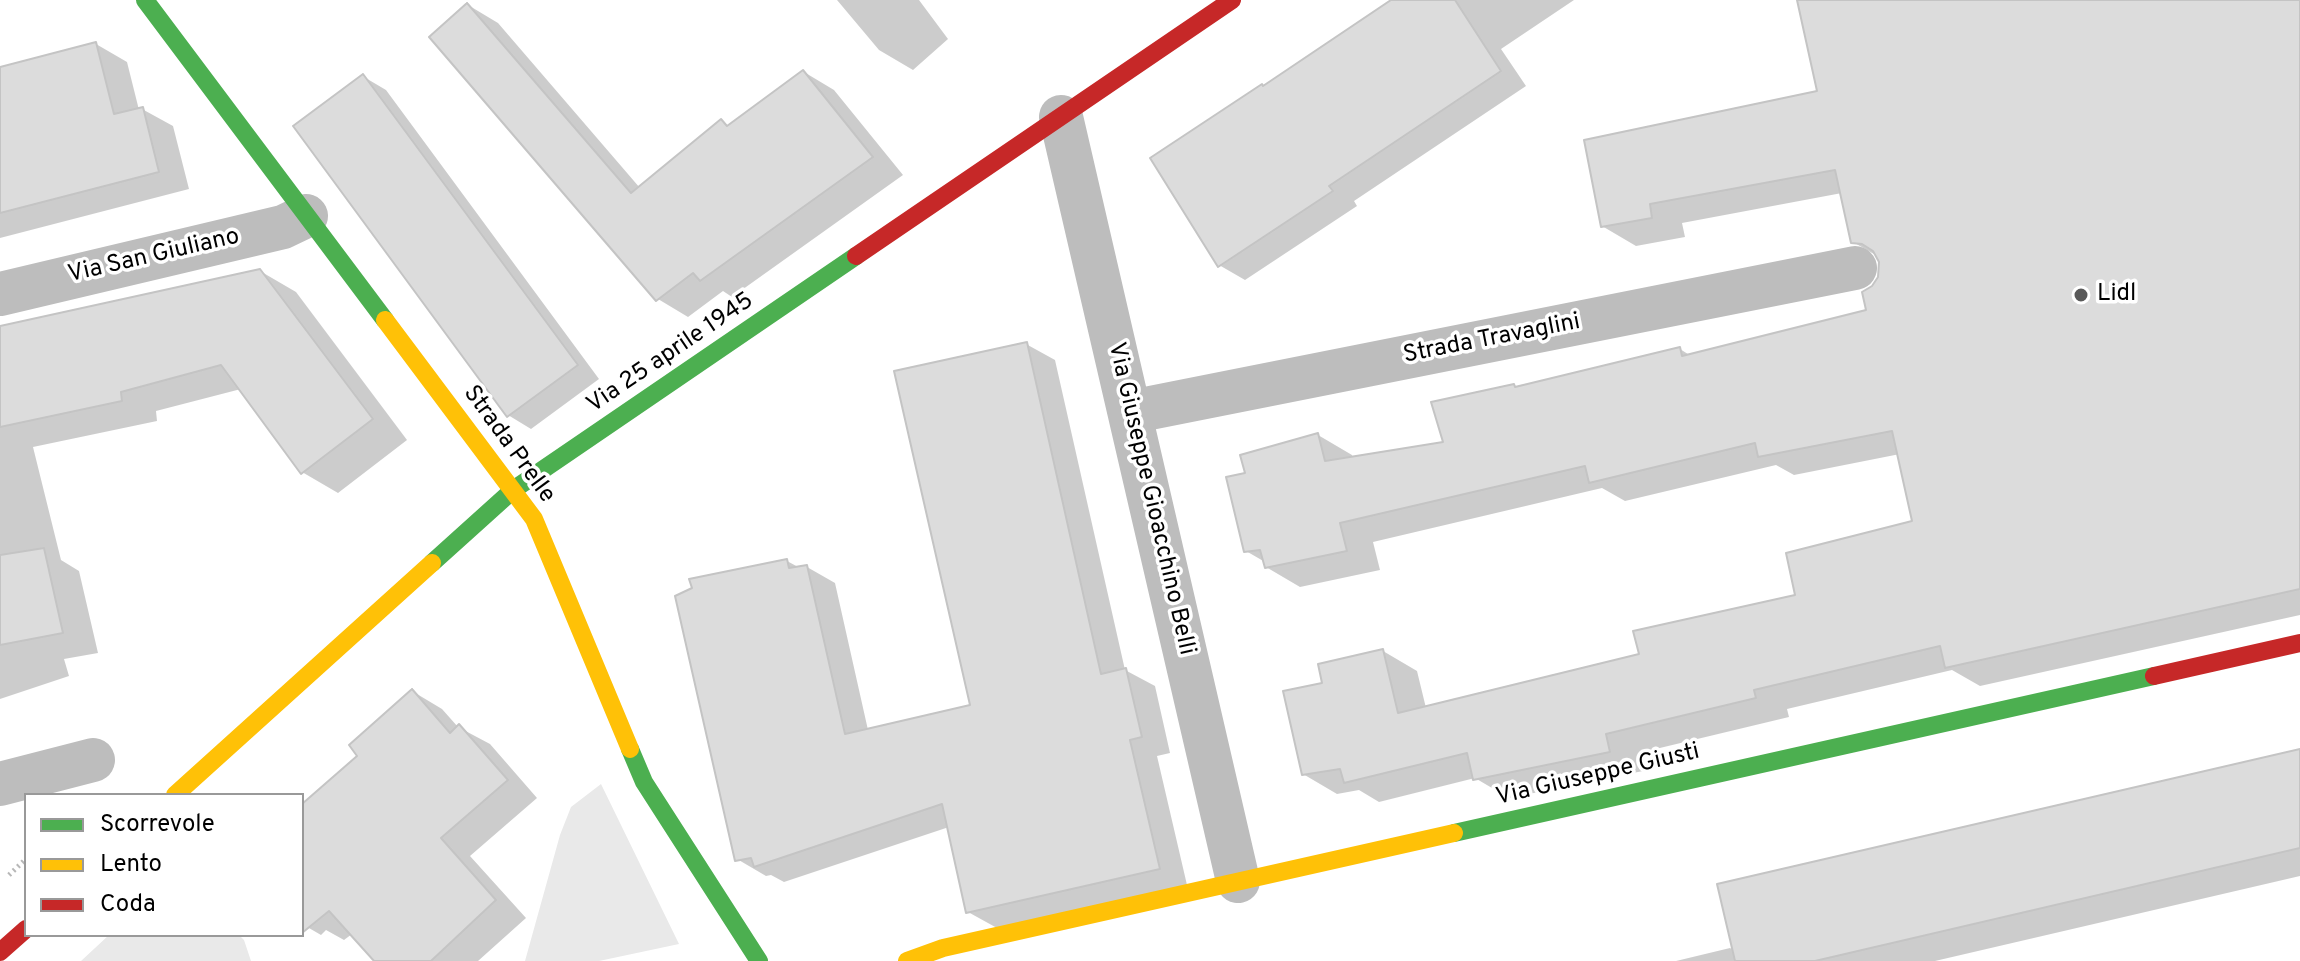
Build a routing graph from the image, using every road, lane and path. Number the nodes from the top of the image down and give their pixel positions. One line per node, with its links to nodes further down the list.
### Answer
1 (145, 0): 4 (street, Strada Prelle)
2 (1232, 0): 3 (street, Via 25 aprile 1945)
3 (1061, 117): 7 (street, Via Giuseppe Gioacchino Belli); 8 (street, Via 25 aprile 1945)
4 (306, 216): 6 (street, Via San Giuliano); 8 (street, Strada Prelle)
5 (1855, 268): 7 (street, Strada Travaglini)
6 (0, 294)
7 (1130, 412): 14 (street, Via Giuseppe Gioacchino Belli)
8 (513, 490): 12 (street, Via 25 aprile 1945); 18 (street, Strada Prelle)
9 (2300, 643): 14 (street, Via Giuseppe Giusti)
10 (93, 760): 11 (street)
11 (0, 784)
12 (177, 793)
13 (24, 861): 15 (path)
14 (1238, 881): 19 (street, Via Giuseppe Giusti)
15 (0, 883)
16 (24, 931): 17 (street)
17 (0, 952)
18 (759, 961)
19 (907, 961)

